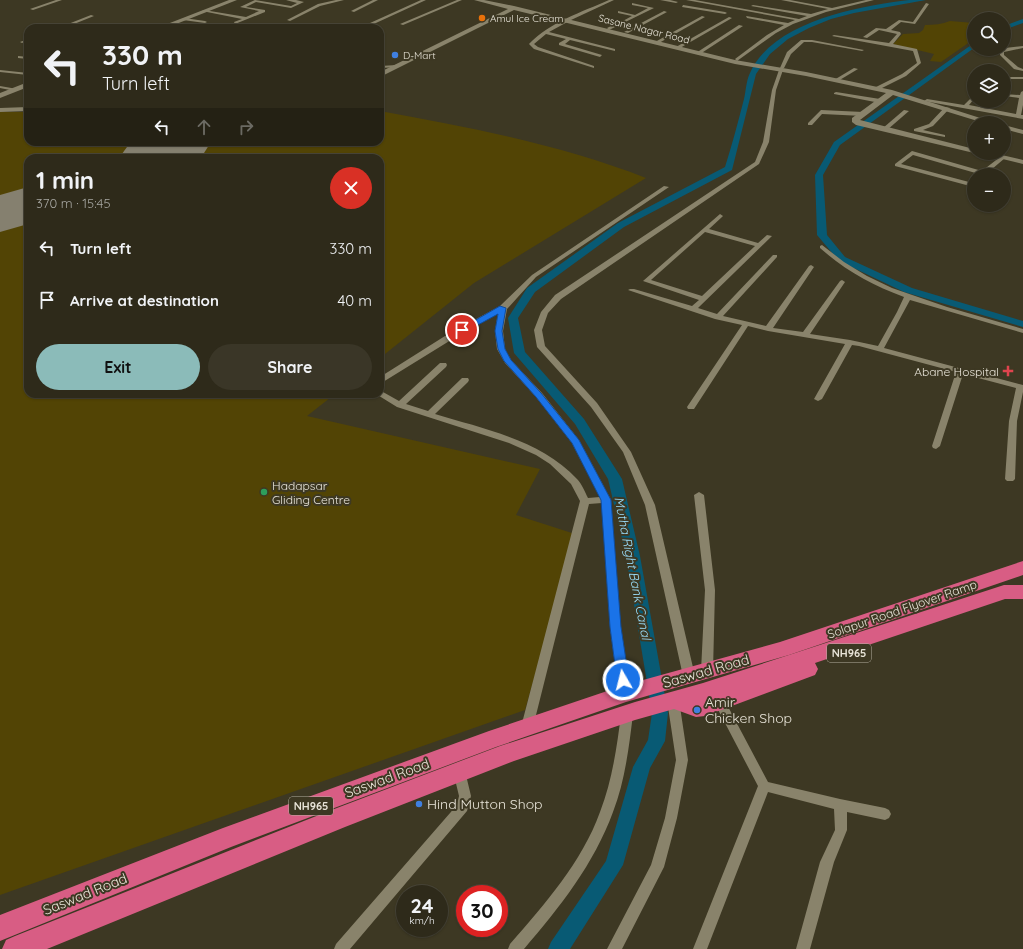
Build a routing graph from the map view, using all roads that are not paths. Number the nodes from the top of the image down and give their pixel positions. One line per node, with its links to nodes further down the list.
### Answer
1 (60, 0): 30 (street)
2 (234, 0): 31 (street)
3 (288, 0): 18 (street)
4 (342, 0): 46 (street)
5 (376, 0): 32 (street)
6 (424, 0): 54 (street)
7 (460, 0): 55 (street)
8 (477, 0): 19 (street, Sasane Nagar Road)
9 (612, 0): 47 (street)
10 (624, 0): 11 (street)
11 (628, 0)
12 (662, 0): 21 (street)
13 (688, 0): 48 (street)
14 (751, 0): 33 (street)
15 (783, 0): 29 (street)
16 (815, 0): 26 (street)
17 (872, 0): 26 (street)
18 (258, 1): 42 (street)
19 (487, 1): 28 (street, Sasane Nagar Road); 47 (street, Sasane Nagar Road)
20 (722, 1): 22 (street)
21 (676, 2)
22 (730, 2)
23 (633, 4): 39 (street)
24 (744, 4): 37 (street)
25 (927, 4): 59 (street)
26 (847, 5): 29 (street)
27 (683, 6): 36 (street)
28 (514, 8): 47 (street, Sasane Nagar Road); 77 (street)
29 (833, 8): 33 (street)
30 (32, 9)
31 (204, 11): 42 (street); 44 (street)
32 (353, 11)
33 (821, 11): 37 (street)
34 (619, 12): 39 (street)
35 (665, 12): 60 (street)
36 (736, 15)
37 (811, 15): 48 (street)
38 (92, 16): 52 (street)
39 (636, 16): 51 (street)
40 (703, 17): 65 (street)
41 (744, 17): 56 (street)
42 (246, 18): 50 (street)
43 (730, 18): 67 (street)
44 (184, 19): 49 (street); 53 (street)
45 (600, 19): 51 (street)
46 (289, 20)
47 (569, 20): 58 (street, Sasane Nagar Road); 61 (street); 65 (street, Sasane Nagar Road)
48 (799, 20): 56 (street)
49 (205, 22)
50 (235, 23)
51 (621, 23): 58 (street)
52 (71, 24)
53 (171, 24)
54 (371, 24)
55 (402, 24)
56 (789, 25): 75 (street)
57 (741, 26): 70 (street)
58 (609, 29): 60 (street, Sasane Nagar Road)
59 (887, 30): 63 (street); 66 (street)
60 (626, 32): 65 (street, Sasane Nagar Road)
61 (546, 33): 64 (street); 79 (street)
62 (834, 36): 66 (street)
63 (865, 37)
64 (569, 39): 71 (street); 71 (street)
65 (659, 41): 67 (street, Sasane Nagar Road)
66 (890, 45): 91 (street)
67 (680, 46): 70 (street, Sasane Nagar Road)
68 (1023, 47): 82 (street)
69 (862, 50): 80 (street)
70 (700, 52): 75 (street, Sasane Nagar Road); 76 (street, Sasane Nagar Road)
71 (600, 56): 74 (street)
72 (20, 57): 73 (street)
73 (24, 58)
74 (591, 60)
75 (737, 60): 76 (street, Sasane Nagar Road)
76 (753, 64): 80 (street, Sasane Nagar Road)
77 (397, 66): 78 (street); 84 (street)
78 (384, 67)
79 (592, 67)
80 (782, 68): 88 (street, Sasane Nagar Road); 162 (street)
81 (856, 69): 88 (street)
82 (1023, 70)
83 (0, 71): 85 (street)
84 (384, 73)
85 (24, 74)
86 (1011, 78): 87 (street)
87 (1023, 78)
88 (836, 80): 91 (street, Sasane Nagar Road)
89 (24, 86): 92 (street)
90 (0, 87): 92 (street)
91 (876, 88): 94 (street, Sasane Nagar Road)
92 (15, 90): 96 (street)
93 (836, 93): 98 (street)
94 (894, 94): 98 (street); 99 (street, Sasane Nagar Road)
95 (1011, 95): 97 (street)
96 (0, 96)
97 (1022, 96): 107 (street)
98 (880, 101): 105 (street)
99 (927, 102): 100 (street); 102 (street)
100 (966, 106): 107 (street)
101 (24, 107): 103 (street)
102 (947, 108): 106 (street); 109 (street)
103 (0, 110)
104 (906, 111): 110 (street)
105 (863, 114): 108 (street); 110 (street)
106 (971, 116)
107 (1020, 117)
108 (810, 124)
109 (931, 126): 112 (street); 112 (street)
110 (885, 129): 115 (street)
111 (1011, 129): 113 (street)
112 (923, 132): 114 (street)
113 (1023, 132)
114 (944, 136)
115 (967, 149)
116 (1000, 160): 119 (street)
117 (1011, 160): 118 (street)
118 (1023, 162)
119 (990, 168)
120 (967, 170): 121 (street)
121 (967, 183)
122 (666, 187): 134 (street)
123 (720, 216): 124 (street)
124 (704, 230): 126 (street); 133 (street)
125 (770, 236): 126 (street)
126 (760, 245): 133 (street)
127 (822, 247): 132 (street)
128 (775, 256): 136 (street)
129 (811, 267): 138 (street)
130 (842, 282): 140 (street)
131 (632, 290): 135 (street)
132 (908, 296): 139 (street); 142 (street)
133 (704, 299): 135 (street)
134 (503, 308): 145 (street); 156 (street)
135 (693, 309): 136 (street)
136 (718, 317): 137 (street)
137 (746, 324): 138 (street); 151 (street)
138 (768, 329): 140 (street)
139 (1023, 330)
140 (805, 335): 141 (street)
141 (850, 342): 142 (street); 149 (street)
142 (880, 349): 144 (street)
143 (443, 365): 150 (street)
144 (960, 371): 147 (street); 153 (street)
145 (384, 378)
146 (465, 380): 152 (street)
147 (1022, 388): 154 (street)
148 (384, 396): 150 (street)
149 (818, 399)
150 (400, 405): 152 (street)
151 (691, 407)
152 (430, 414): 157 (street)
153 (936, 446)
154 (1010, 480)
155 (699, 495): 162 (street)
156 (606, 500): 157 (street); 164 (street)
157 (585, 501): 165 (street)
158 (1023, 557): 161 (highway, NH965)
159 (1023, 568): 161 (highway, Solapur Road Flyover Ramp / NH965)
160 (1023, 592): 163 (highway, NH965)
161 (782, 649): 162 (highway, Saswad Road / NH965)
162 (681, 688): 163 (highway, NH965); 164 (highway, Saswad Road / NH965); 174 (street)
163 (712, 697): 167 (street)
164 (629, 703): 165 (highway, Saswad Road / NH965); 166 (highway, Saswad Road / NH965); 173 (street)
165 (527, 727): 170 (highway, Saswad Road / NH965)
166 (459, 771): 171 (highway, Saswad Road / NH965); 172 (street)
167 (764, 786): 168 (street); 175 (street)
168 (840, 805): 169 (street); 176 (street)
169 (885, 814)
170 (0, 928)
171 (15, 949)
172 (341, 949)
173 (515, 949)
174 (614, 949)
175 (700, 949)
176 (803, 949)

